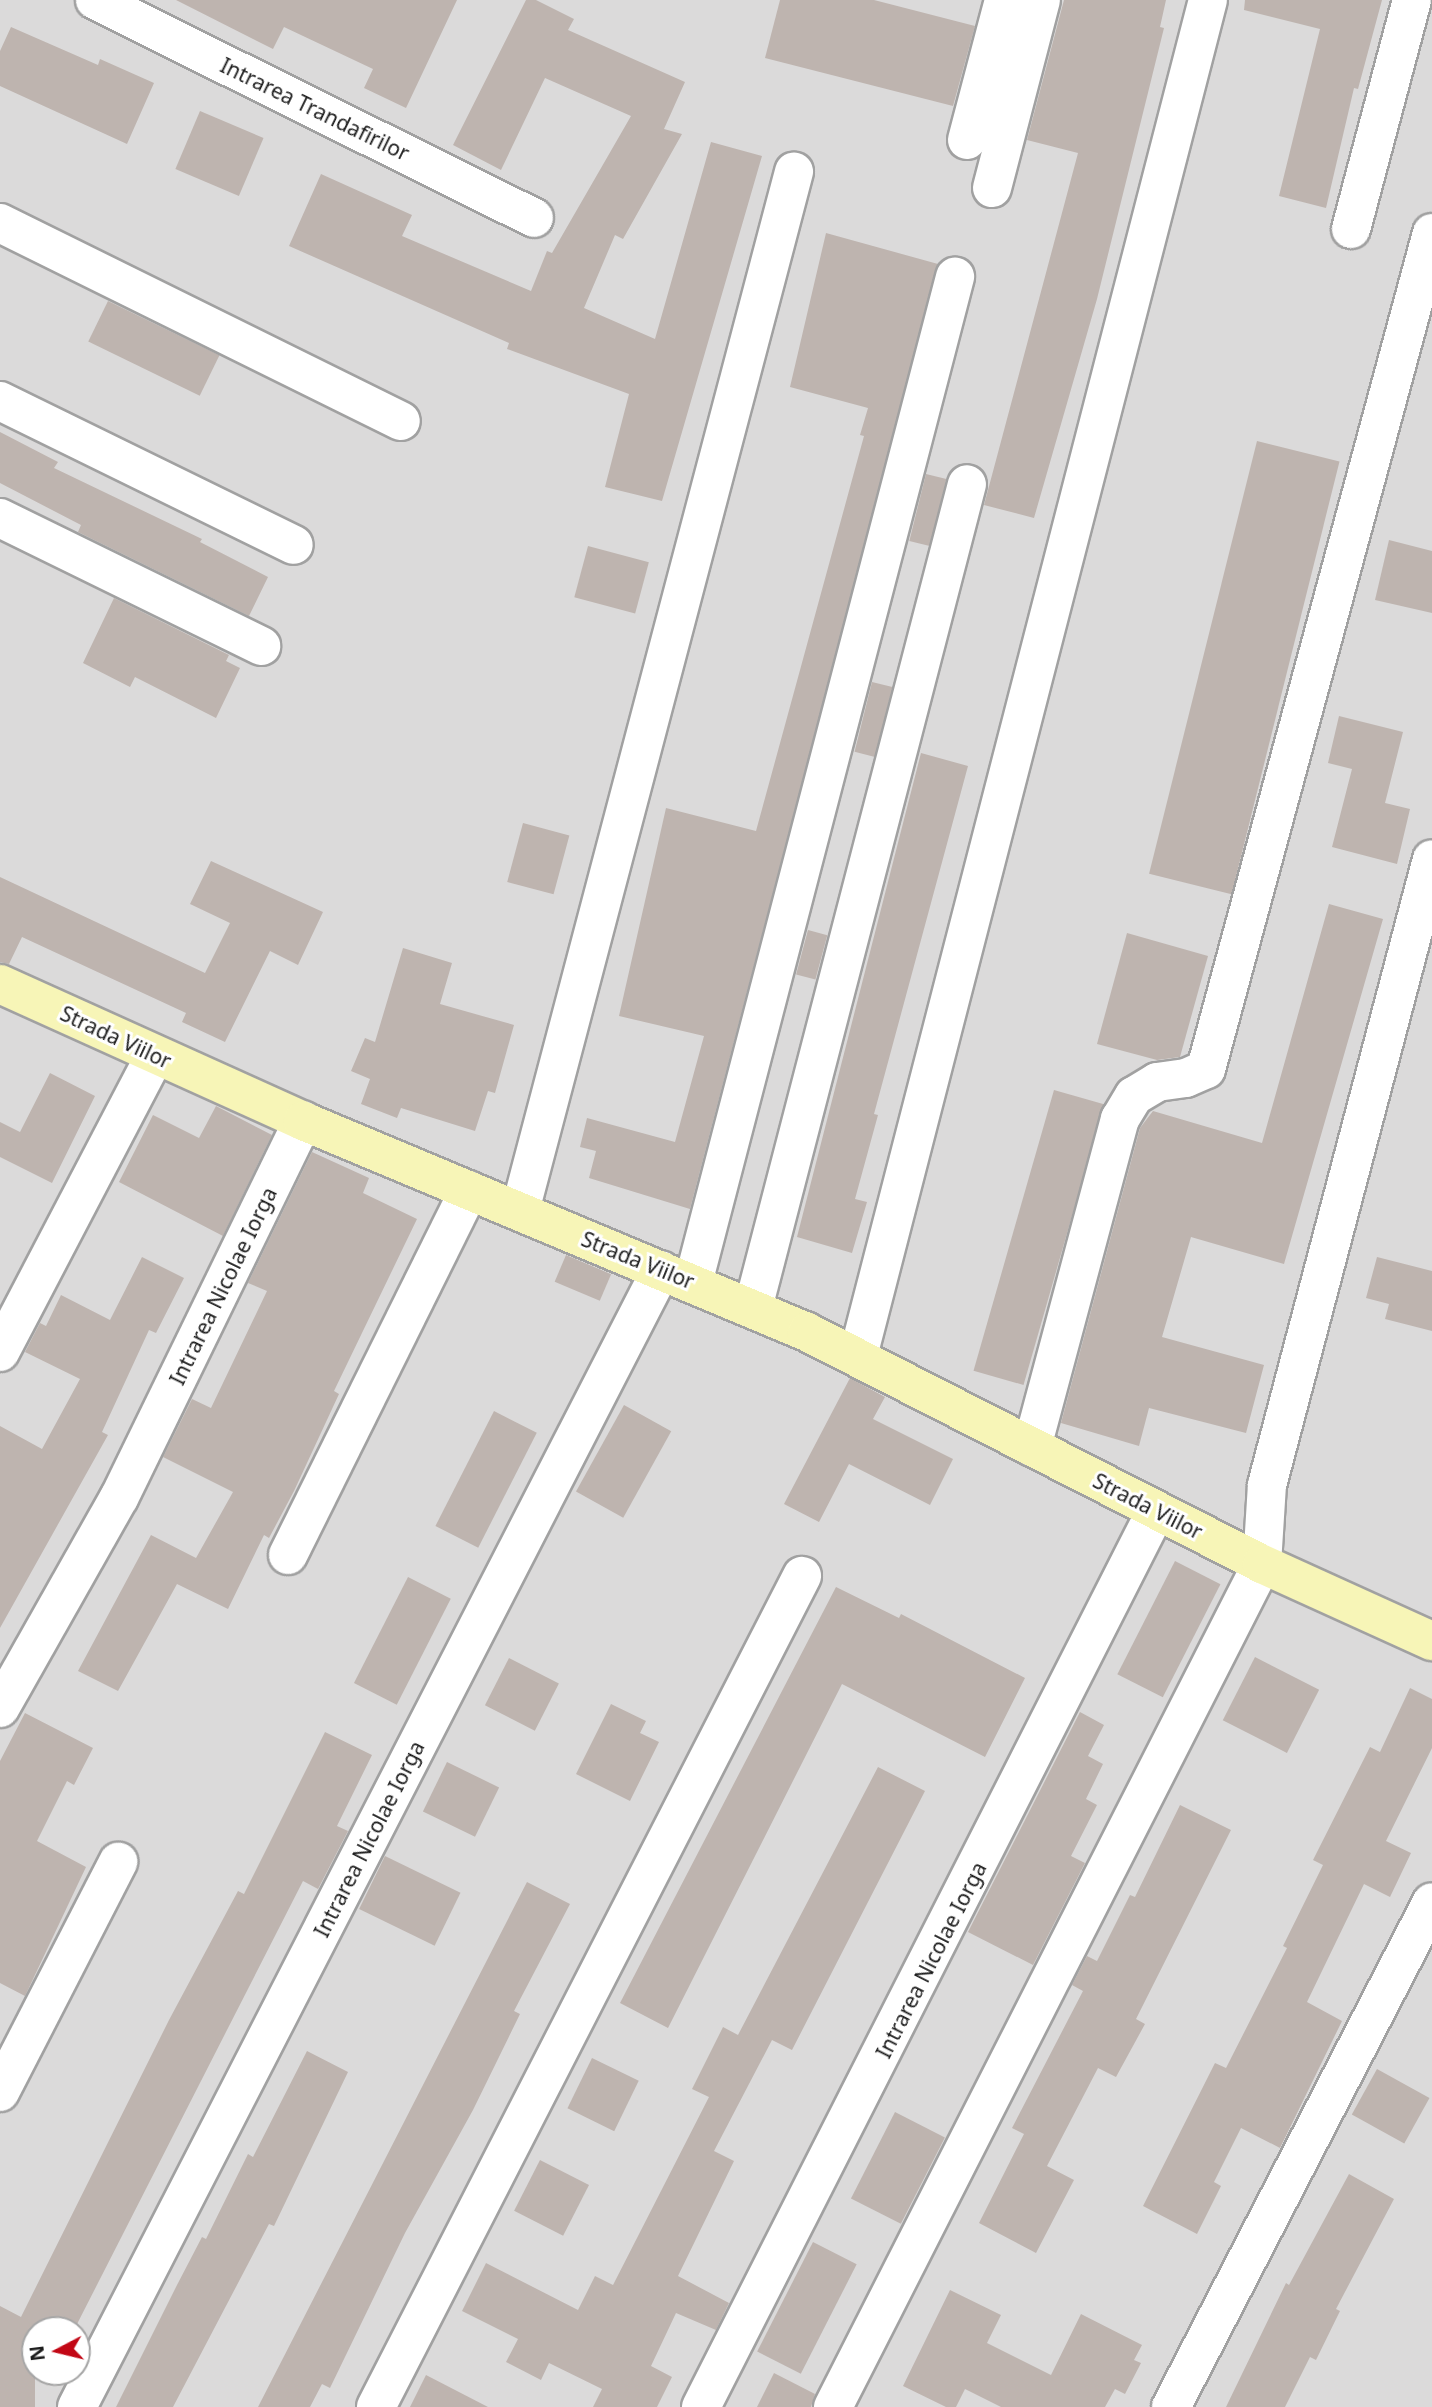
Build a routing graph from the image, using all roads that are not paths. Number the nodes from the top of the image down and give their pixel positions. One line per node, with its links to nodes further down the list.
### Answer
1 (95, 0): 9 (street, Intrarea Trandafirilor)
2 (1004, 0): 6 (street)
3 (1041, 0): 8 (street)
4 (1208, 0): 29 (street)
5 (1412, 0): 11 (street)
6 (967, 140)
7 (794, 172): 25 (street)
8 (992, 188)
9 (534, 218)
10 (0, 223): 15 (street)
11 (1351, 229)
12 (1432, 233): 30 (street)
13 (955, 277): 26 (street, Intrarea Nicolae Iorga)
14 (0, 401): 18 (street)
15 (401, 421)
16 (967, 484): 27 (street)
17 (0, 518): 19 (street)
18 (294, 545)
19 (261, 646)
20 (1432, 859): 33 (street)
21 (0, 984): 22 (street, Strada Viilor)
22 (155, 1056): 23 (street, Strada Viilor); 28 (street)
23 (303, 1121): 24 (street, Strada Viilor); 36 (street, Intrarea Nicolae Iorga)
24 (469, 1191): 25 (street, Strada Viilor); 32 (street)
25 (520, 1211): 26 (street, Strada Viilor)
26 (677, 1276): 27 (street, Strada Viilor); 40 (street, Intrarea Nicolae Iorga)
27 (753, 1308): 29 (street, Strada Viilor)
28 (0, 1352)
29 (858, 1356): 30 (street, Strada Viilor)
30 (1032, 1447): 31 (street, Strada Viilor)
31 (1156, 1511): 33 (street, Strada Viilor); 42 (street, Intrarea Nicolae Iorga)
32 (288, 1555)
33 (1262, 1564): 35 (street, Strada Viilor); 43 (street)
34 (802, 1576): 41 (street)
35 (1432, 1641)
36 (0, 1708)
37 (118, 1861): 39 (street)
38 (1432, 1902): 44 (street)
39 (0, 2092)
40 (77, 2407)
41 (376, 2407)
42 (701, 2407)
43 (833, 2407)
44 (1171, 2407)

